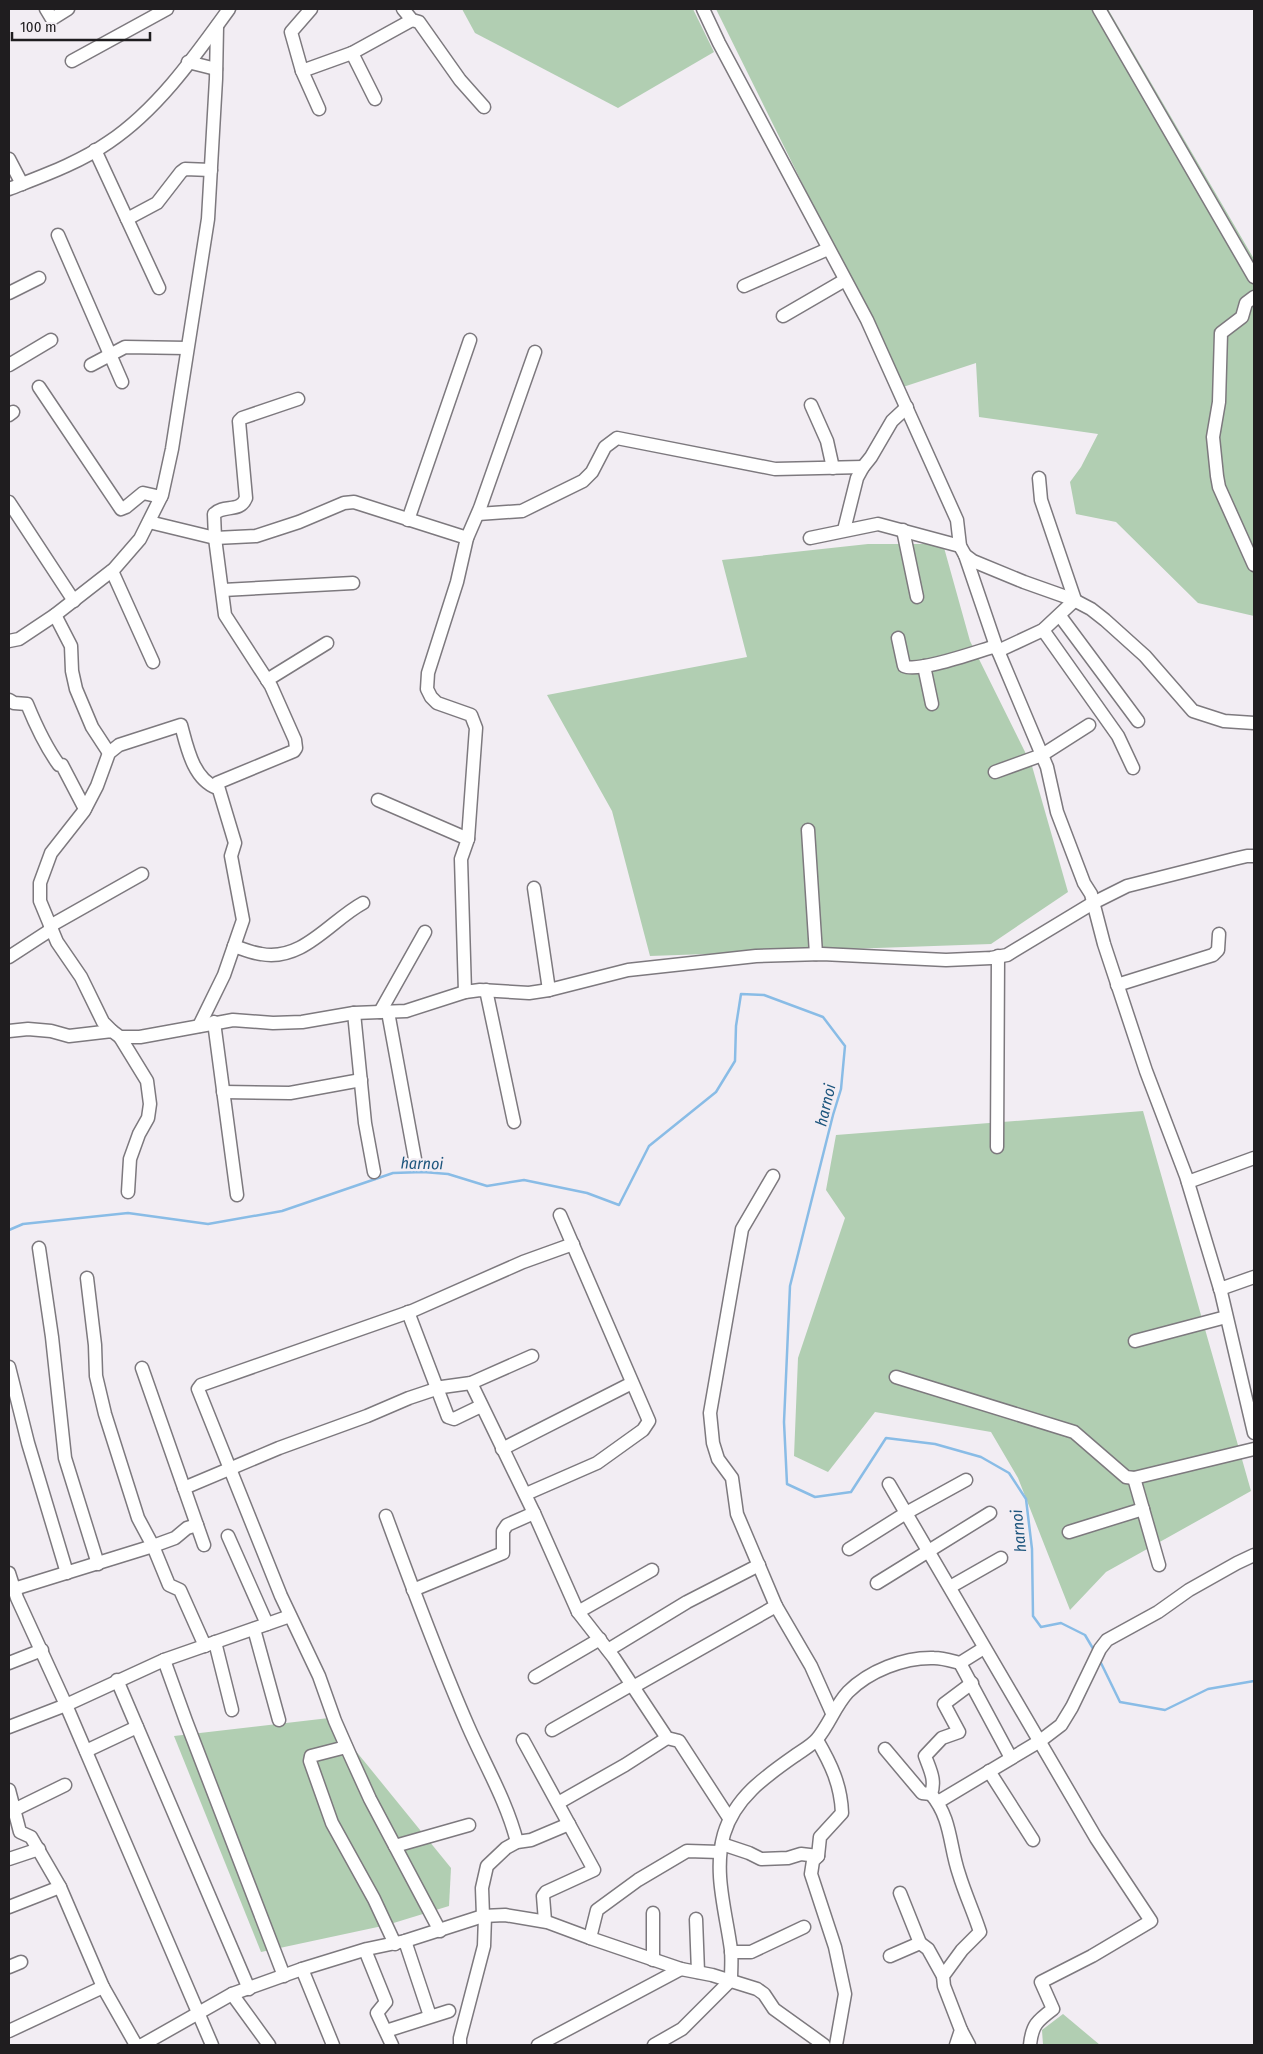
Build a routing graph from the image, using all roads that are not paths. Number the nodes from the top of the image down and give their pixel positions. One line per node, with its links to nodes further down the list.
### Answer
1 (46, 9): 2 (street)
2 (68, 9)
3 (168, 9): 12 (street)
4 (229, 9): 10 (street)
5 (311, 9): 15 (street)
6 (403, 9): 9 (street)
7 (703, 9): 26 (street)
8 (1099, 9): 27 (street)
9 (412, 20): 11 (street); 17 (street)
10 (217, 26): 13 (street); 14 (street)
11 (352, 53): 15 (street); 16 (street)
12 (72, 61)
13 (188, 62): 14 (street); 19 (street)
14 (216, 69): 21 (street)
15 (302, 71): 18 (street)
16 (375, 98)
17 (484, 107)
18 (319, 109)
19 (95, 150): 22 (street); 24 (street)
20 (9, 159): 22 (street)
21 (211, 170): 24 (street); 37 (street)
22 (22, 184): 23 (street)
23 (9, 189)
24 (127, 219): 31 (street)
25 (58, 235): 39 (street)
26 (828, 250): 29 (street); 30 (street)
27 (1254, 277)
28 (39, 278): 32 (street)
29 (845, 280): 34 (street); 46 (street)
30 (744, 286)
31 (159, 288)
32 (9, 293)
33 (1254, 297): 61 (street)
34 (782, 316)
35 (51, 340): 40 (street)
36 (470, 340): 53 (street)
37 (187, 348): 39 (street); 50 (street)
38 (535, 352): 52 (street)
39 (110, 355): 41 (street); 42 (street)
40 (9, 365)
41 (91, 365)
42 (122, 382)
43 (39, 387): 50 (street)
44 (298, 399): 57 (street)
45 (811, 405): 48 (street)
46 (907, 407): 47 (street); 60 (street)
47 (863, 467): 48 (street); 55 (street)
48 (833, 468): 52 (street)
49 (1039, 478): 66 (street)
50 (161, 497): 54 (street)
51 (9, 502): 67 (street)
52 (478, 514): 58 (street)
53 (408, 520): 57 (street); 58 (street)
54 (149, 522): 57 (street); 62 (street)
55 (844, 530): 56 (street); 59 (street)
56 (903, 530): 60 (street); 65 (street)
57 (215, 538): 64 (street)
58 (467, 538): 91 (street)
59 (810, 538)
60 (962, 550): 66 (street); 74 (street)
61 (1254, 566)
62 (112, 571): 67 (street); 75 (street)
63 (353, 583): 64 (street)
64 (222, 590): 77 (street)
65 (917, 597)
66 (1075, 600): 69 (street); 81 (street)
67 (74, 601): 68 (street)
68 (55, 615): 72 (street); 83 (street)
69 (1060, 616): 70 (street); 80 (street)
70 (1043, 630): 74 (street); 85 (street)
71 (898, 638): 76 (street)
72 (9, 641)
73 (327, 643): 77 (street)
74 (997, 649): 76 (street); 84 (street)
75 (153, 662)
76 (924, 666): 79 (street)
77 (267, 680): 87 (street)
78 (9, 700): 89 (street)
79 (932, 704)
80 (1138, 721)
81 (1254, 723)
82 (1089, 725): 84 (street)
83 (109, 753): 87 (street); 89 (street)
84 (1042, 755): 86 (street); 96 (street)
85 (1133, 768)
86 (995, 772)
87 (217, 788): 100 (street)
88 (378, 800): 91 (street)
89 (85, 809): 97 (street)
90 (808, 830): 101 (street)
91 (468, 839): 107 (street)
92 (1254, 856): 96 (street)
93 (142, 874): 97 (street)
94 (534, 888): 106 (street)
95 (363, 903): 100 (street)
96 (1092, 903): 102 (street); 104 (street)
97 (51, 928): 103 (street); 113 (street)
98 (425, 932): 108 (street)
99 (1218, 934): 104 (street)
100 (234, 946): 111 (street)
101 (816, 954): 102 (street); 106 (street)
102 (998, 956): 117 (street)
103 (9, 957)
104 (1117, 984): 122 (street)
105 (486, 990): 106 (street); 107 (street); 116 (street)
106 (549, 990)
107 (465, 992): 108 (street)
108 (384, 1012): 109 (street); 119 (street)
109 (354, 1013): 110 (street); 114 (street)
110 (214, 1022): 111 (street); 115 (street)
111 (199, 1026): 113 (street)
112 (9, 1032): 113 (street)
113 (116, 1034): 123 (street)
114 (361, 1080): 115 (street); 120 (street)
115 (223, 1092): 124 (street)
116 (514, 1122)
117 (997, 1147)
118 (1254, 1158): 122 (street)
119 (415, 1159)
120 (374, 1172)
121 (773, 1176): 166 (street)
122 (1188, 1182): 130 (street)
123 (128, 1192)
124 (237, 1195)
125 (560, 1215): 126 (street)
126 (573, 1244): 131 (street); 139 (street)
127 (39, 1248): 165 (street)
128 (1254, 1277): 130 (street)
129 (87, 1278): 160 (street)
130 (1220, 1289): 132 (street)
131 (408, 1312): 140 (street); 145 (street)
132 (1226, 1317): 133 (street); 142 (street)
133 (1135, 1341)
134 (532, 1356): 138 (street)
135 (9, 1367): 170 (street)
136 (142, 1368): 149 (street)
137 (896, 1377): 146 (street)
138 (471, 1383): 140 (street); 141 (street)
139 (632, 1383): 143 (street); 150 (street)
140 (437, 1389): 141 (street); 145 (street)
141 (481, 1406): 143 (street)
142 (1254, 1433)
143 (502, 1449): 150 (street)
144 (1254, 1449): 146 (street)
145 (230, 1469): 149 (street); 177 (street)
146 (1134, 1478): 151 (street)
147 (966, 1480): 153 (street)
148 (888, 1484): 153 (street)
149 (184, 1488): 156 (street)
150 (526, 1494): 152 (street)
151 (1143, 1509): 157 (street); 167 (street)
152 (534, 1513): 173 (street); 176 (street)
153 (906, 1513): 161 (street); 162 (street)
154 (990, 1513): 162 (street)
155 (386, 1516): 173 (street)
156 (197, 1524): 159 (street); 160 (street)
157 (1069, 1532)
158 (228, 1536): 178 (street)
159 (204, 1545)
160 (153, 1546): 165 (street); 181 (street)
161 (849, 1549)
162 (928, 1550): 171 (street); 172 (street)
163 (1254, 1555): 202 (street)
164 (1001, 1558): 172 (street)
165 (98, 1564): 170 (street)
166 (759, 1565): 175 (street); 184 (street)
167 (1159, 1565)
168 (652, 1570): 176 (street)
169 (9, 1573): 174 (street)
170 (67, 1573): 174 (street)
171 (877, 1583)
172 (950, 1587): 182 (street)
173 (413, 1590): 217 (street)
174 (13, 1596): 183 (street)
175 (776, 1606): 191 (street); 194 (street)
176 (578, 1612): 180 (street)
177 (290, 1616): 178 (street); 203 (street)
178 (267, 1624): 179 (street)
179 (254, 1629): 181 (street); 195 (street)
180 (600, 1639): 184 (street); 188 (street)
181 (210, 1644): 185 (street); 193 (street)
182 (984, 1648): 187 (street); 202 (street)
183 (42, 1650): 186 (street); 192 (street)
184 (608, 1650): 191 (street)
185 (164, 1660): 189 (street); 242 (street)
186 (9, 1663)
187 (960, 1663): 190 (street); 194 (street)
188 (535, 1677)
189 (117, 1680): 192 (street); 197 (street)
190 (972, 1683): 206 (street); 210 (street)
191 (632, 1686): 198 (street); 199 (street)
192 (66, 1705): 196 (street); 205 (street)
193 (232, 1710)
194 (832, 1713): 201 (street)
195 (279, 1720)
196 (9, 1727)
197 (137, 1727): 205 (street); 246 (street)
198 (552, 1730)
199 (666, 1738): 211 (street); 213 (street)
200 (523, 1740): 211 (street)
201 (817, 1740): 213 (street); 221 (street)
202 (1040, 1741): 206 (street); 267 (street)
203 (346, 1747): 218 (street); 233 (street)
204 (886, 1749): 210 (street)
205 (86, 1751): 249 (street)
206 (1011, 1758): 207 (street)
207 (989, 1771): 210 (street); 216 (street)
208 (65, 1785): 212 (street)
209 (9, 1790): 212 (street)
210 (935, 1798): 243 (street)
211 (558, 1803): 215 (street)
212 (14, 1810): 220 (street)
213 (729, 1818): 219 (street)
214 (469, 1824): 218 (street)
215 (569, 1824): 217 (street); 229 (street)
216 (1032, 1840)
217 (517, 1842): 227 (street)
218 (395, 1846): 231 (street)
219 (721, 1848): 221 (street); 232 (street); 236 (street)
220 (39, 1849): 222 (street); 223 (street)
221 (818, 1856): 264 (street)
222 (9, 1859)
223 (60, 1887): 225 (street); 245 (street)
224 (900, 1893): 234 (street)
225 (9, 1907)
226 (653, 1913): 238 (street)
227 (484, 1916): 229 (street); 231 (street); 261 (street)
228 (696, 1919): 241 (street)
229 (546, 1921): 232 (street)
230 (804, 1927): 236 (street)
231 (440, 1931): 233 (street)
232 (590, 1938): 238 (street)
233 (400, 1943): 235 (street); 250 (street)
234 (920, 1943): 237 (street); 243 (street)
235 (365, 1950): 239 (street); 253 (street)
236 (731, 1952): 244 (street)
237 (890, 1956)
238 (654, 1960): 240 (street)
239 (302, 1969): 242 (street); 259 (street)
240 (681, 1969): 241 (street); 262 (street)
241 (698, 1972): 244 (street)
242 (284, 1976): 246 (street)
243 (943, 1976): 251 (street)
244 (731, 1980): 254 (street); 263 (street)
245 (103, 1987): 252 (street); 255 (street)
246 (249, 1989): 247 (street)
247 (232, 1994): 249 (street); 258 (street)
248 (449, 2011): 250 (street)
249 (200, 2012): 256 (street); 257 (street)
250 (430, 2016): 253 (street)
251 (961, 2030): 265 (street); 266 (street)
252 (9, 2031)
253 (386, 2031): 260 (street)
254 (660, 2044)
255 (136, 2045)
256 (142, 2045)
257 (212, 2045)
258 (269, 2045)
259 (332, 2045)
260 (392, 2045)
261 (460, 2045)
262 (538, 2045)
263 (824, 2045)
264 (836, 2045)
265 (956, 2045)
266 (969, 2045)
267 (1030, 2045)

